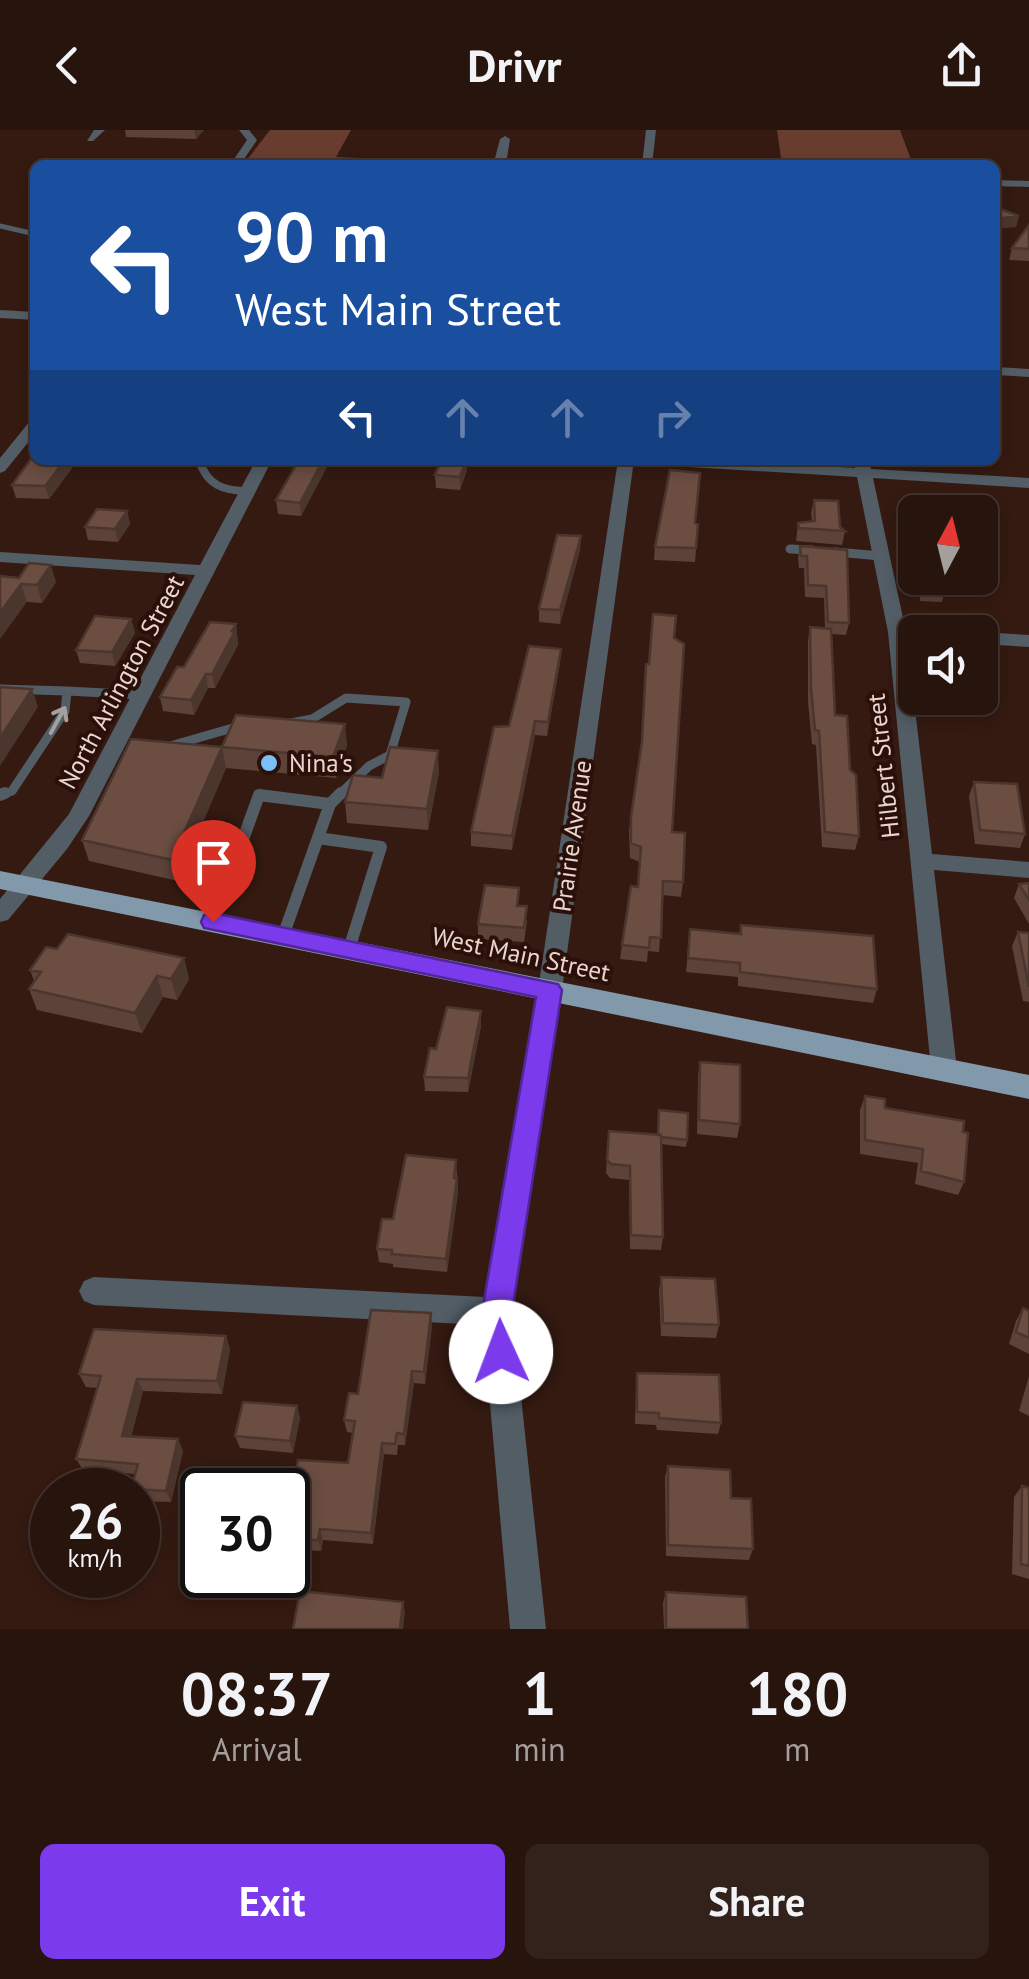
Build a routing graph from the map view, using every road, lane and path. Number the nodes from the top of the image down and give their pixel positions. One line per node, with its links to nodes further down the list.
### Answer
1 (100, 130): 4 (street)
2 (651, 130): 8 (street)
3 (248, 133): 6 (street)
4 (90, 139)
5 (505, 139): 7 (street)
6 (236, 160)
7 (503, 160)
8 (648, 160)
9 (1000, 183): 10 (street)
10 (1029, 184)
11 (0, 226): 12 (lane)
12 (30, 233)
13 (0, 314): 14 (street)
14 (30, 316)
15 (1000, 371): 16 (street)
16 (1029, 372)
17 (30, 430): 23 (street)
18 (201, 465): 25 (lane)
19 (262, 465): 25 (street, North Arlington Street)
20 (625, 465): 50 (street, Prairie Avenue)
21 (828, 465): 22 (street)
22 (862, 466): 24 (street); 28 (street, Hilbert Street)
23 (0, 468)
24 (1029, 483)
25 (248, 492): 29 (street, North Arlington Street)
26 (790, 549): 28 (lane)
27 (0, 556): 29 (street)
28 (880, 556): 30 (street, Hilbert Street)
29 (209, 571): 35 (street, North Arlington Street)
30 (900, 615)
31 (998, 639): 32 (street)
32 (1029, 641)
33 (0, 689): 34 (lane)
34 (68, 691): 35 (lane); 40 (lane, one-way to 34)
35 (143, 695): 45 (street, North Arlington Street)
36 (911, 715): 43 (street, Hilbert Street)
37 (254, 726): 39 (lane)
38 (271, 727): 41 (lane)
39 (162, 746)
40 (0, 795)
41 (330, 804): 42 (lane); 47 (lane)
42 (318, 838): 48 (lane); 49 (lane)
43 (920, 860): 44 (street); 51 (street, Hilbert Street)
44 (1029, 870)
45 (12, 883): 46 (street, North Arlington Street); 47 (main road, West Main Street)
46 (0, 914)
47 (213, 922): 48 (main road, West Main Street)
48 (283, 936): 49 (main road, West Main Street)
49 (349, 949): 50 (main road, West Main Street)
50 (550, 990): 51 (main road, West Main Street); 54 (street, Prairie Avenue)
51 (944, 1069): 52 (main road, West Main Street)
52 (1029, 1086)
53 (94, 1291): 54 (street)
54 (497, 1312): 55 (street, Prairie Avenue)
55 (528, 1629)

